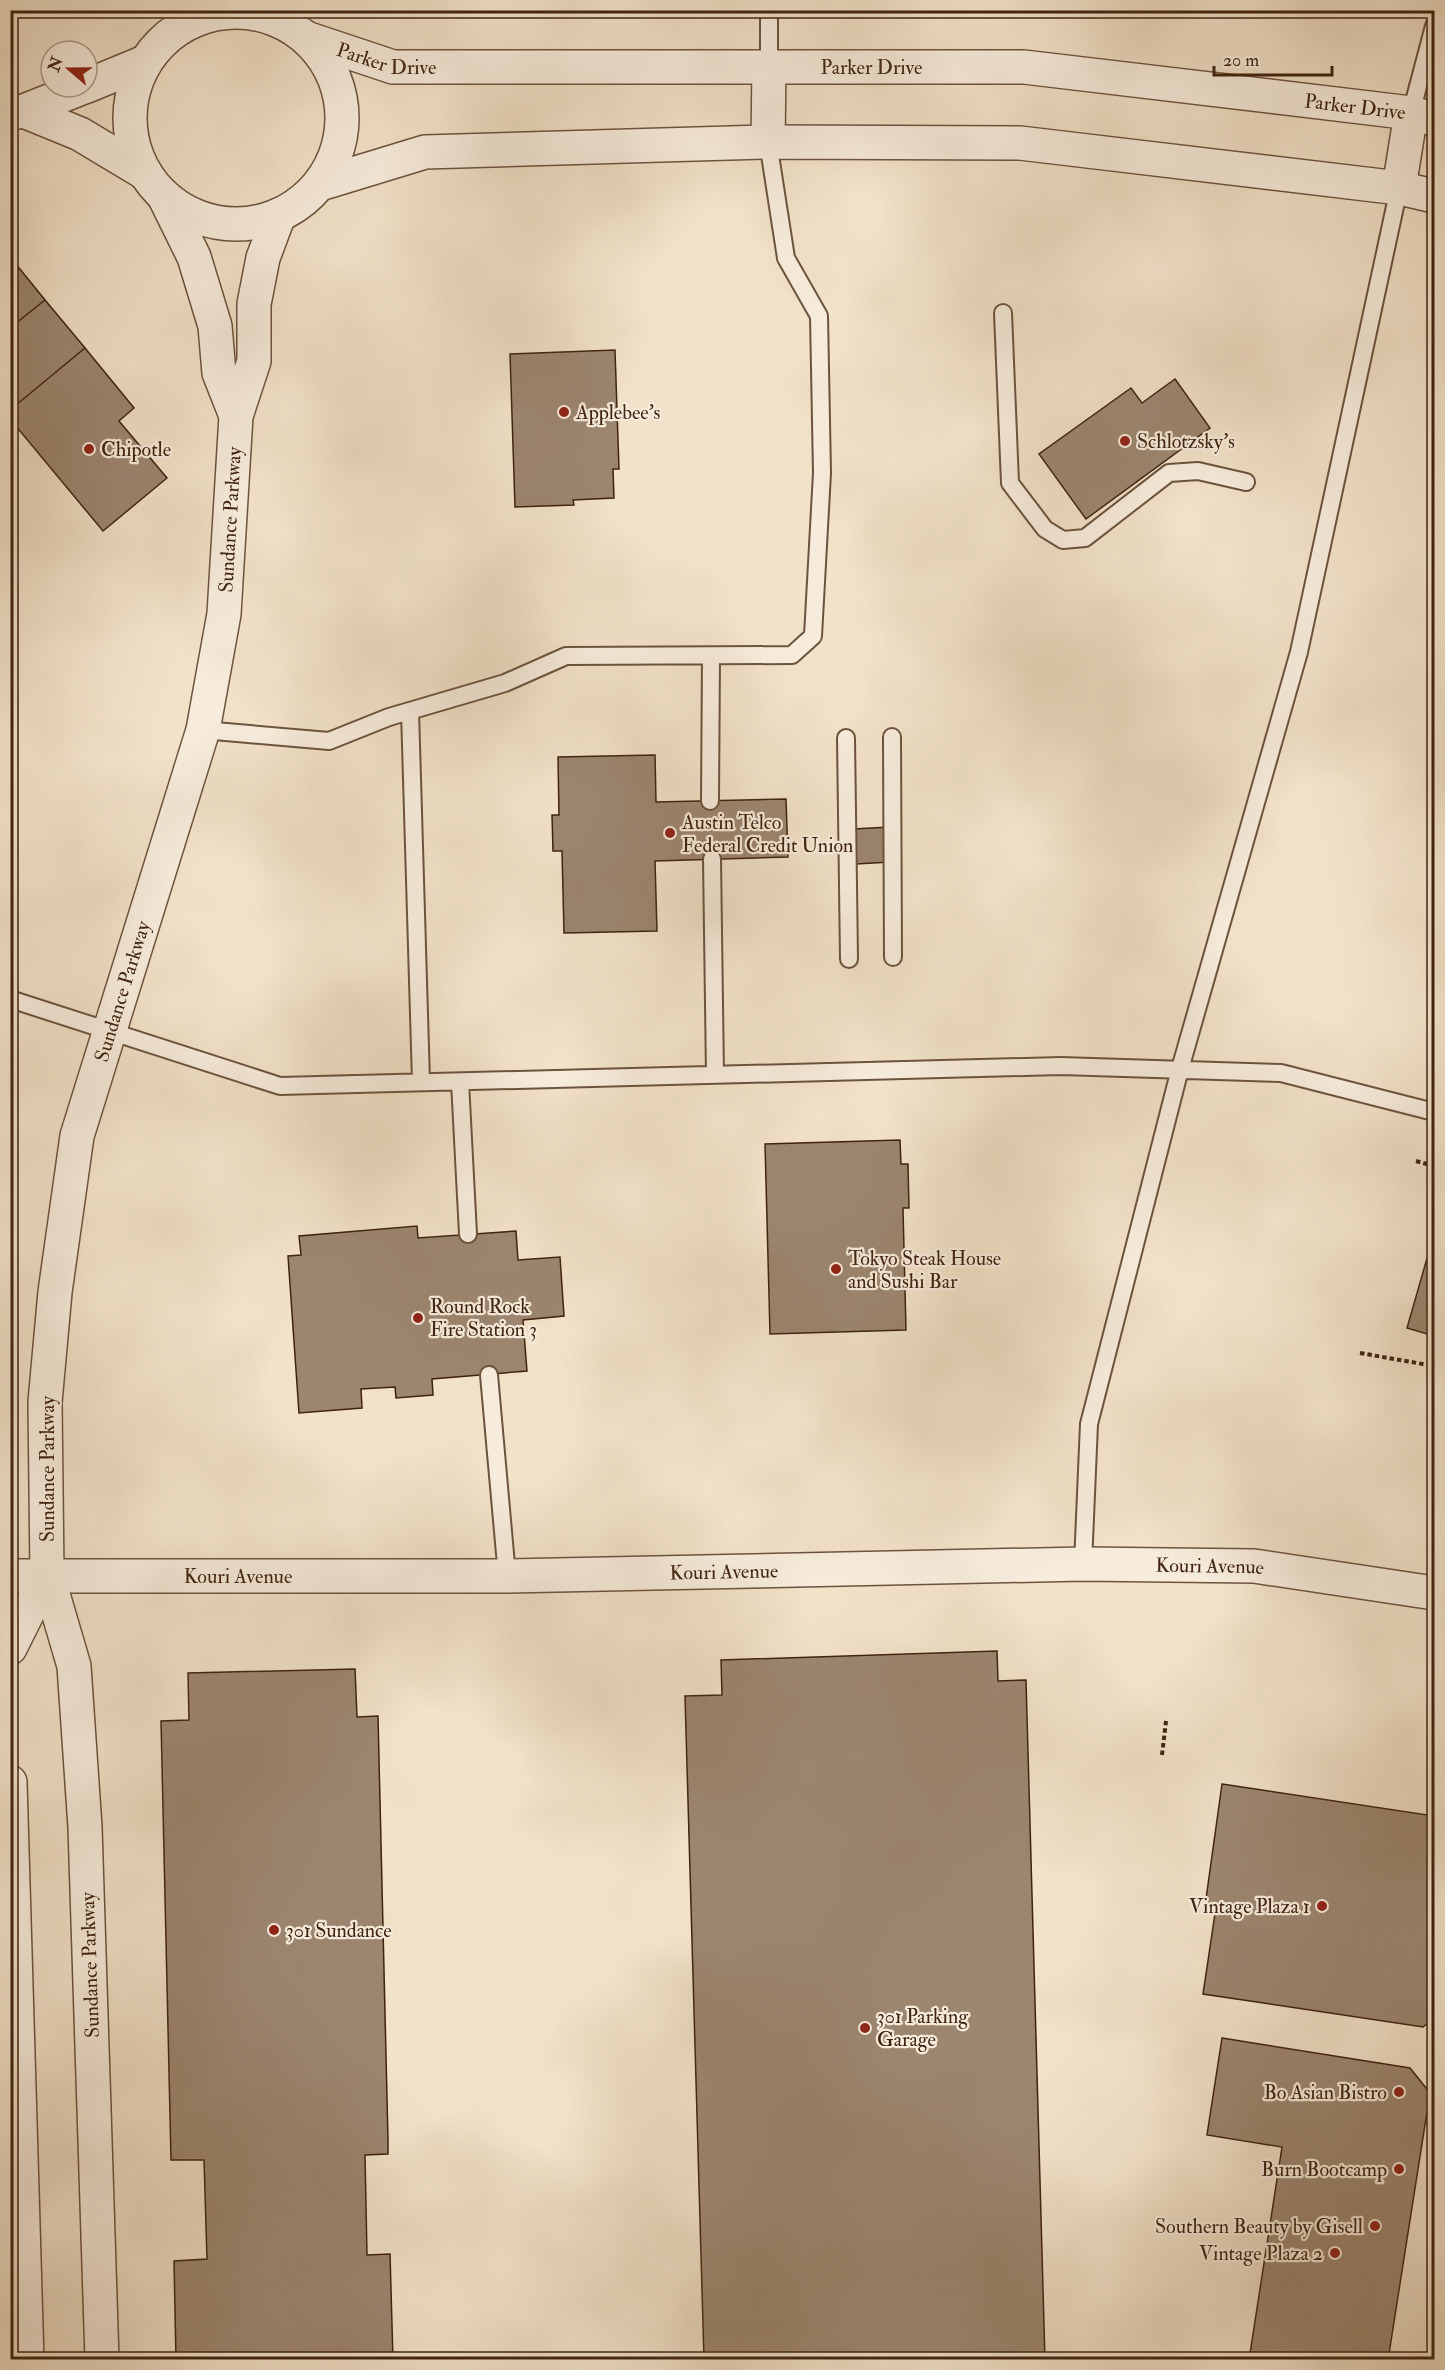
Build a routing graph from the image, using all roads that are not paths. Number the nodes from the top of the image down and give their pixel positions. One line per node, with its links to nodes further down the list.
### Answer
1 (769, 10): 6 (lane)
2 (174, 23): 3 (street); 5 (street)
3 (297, 26): 6 (street, Parker Drive); 12 (street)
4 (1434, 26): 10 (lane)
5 (145, 63): 7 (street); 13 (street)
6 (769, 66): 10 (street, Parker Drive); 11 (street)
7 (99, 81)
8 (52, 99): 9 (street)
9 (17, 112): 13 (street)
10 (1423, 116): 14 (street)
11 (768, 142): 12 (street); 14 (street); 20 (lane)
12 (320, 184): 16 (street)
13 (155, 185): 16 (street); 18 (street, Sundance Parkway)
14 (1399, 188): 15 (street); 31 (lane)
15 (1434, 196)
16 (279, 215): 18 (street, Sundance Parkway)
17 (1003, 313): 19 (lane)
18 (236, 416): 22 (street, Sundance Parkway)
19 (1246, 482)
20 (711, 656): 21 (lane); 25 (lane)
21 (410, 711): 22 (lane); 33 (lane)
22 (203, 730): 30 (street, Sundance Parkway)
23 (892, 737): 27 (lane)
24 (846, 738): 28 (lane)
25 (710, 801)
26 (712, 859): 32 (lane)
27 (893, 957)
28 (849, 959)
29 (10, 999): 30 (lane)
30 (108, 1030): 33 (lane); 39 (street, Sundance Parkway)
31 (1180, 1069): 32 (lane); 35 (lane); 38 (lane)
32 (715, 1075): 34 (lane)
33 (421, 1082): 34 (lane)
34 (460, 1082): 36 (lane)
35 (1434, 1112)
36 (468, 1234)
37 (489, 1375): 41 (lane)
38 (1083, 1564): 41 (street, Kouri Avenue); 42 (street, Kouri Avenue)
39 (47, 1574): 40 (street, Kouri Avenue); 41 (street, Kouri Avenue); 43 (street, Sundance Parkway); 46 (street, Sundance Parkway)
40 (10, 1576)
41 (507, 1576)
42 (1434, 1593)
43 (10, 1648)
44 (10, 1782): 45 (street)
45 (27, 2360)
46 (102, 2360)

